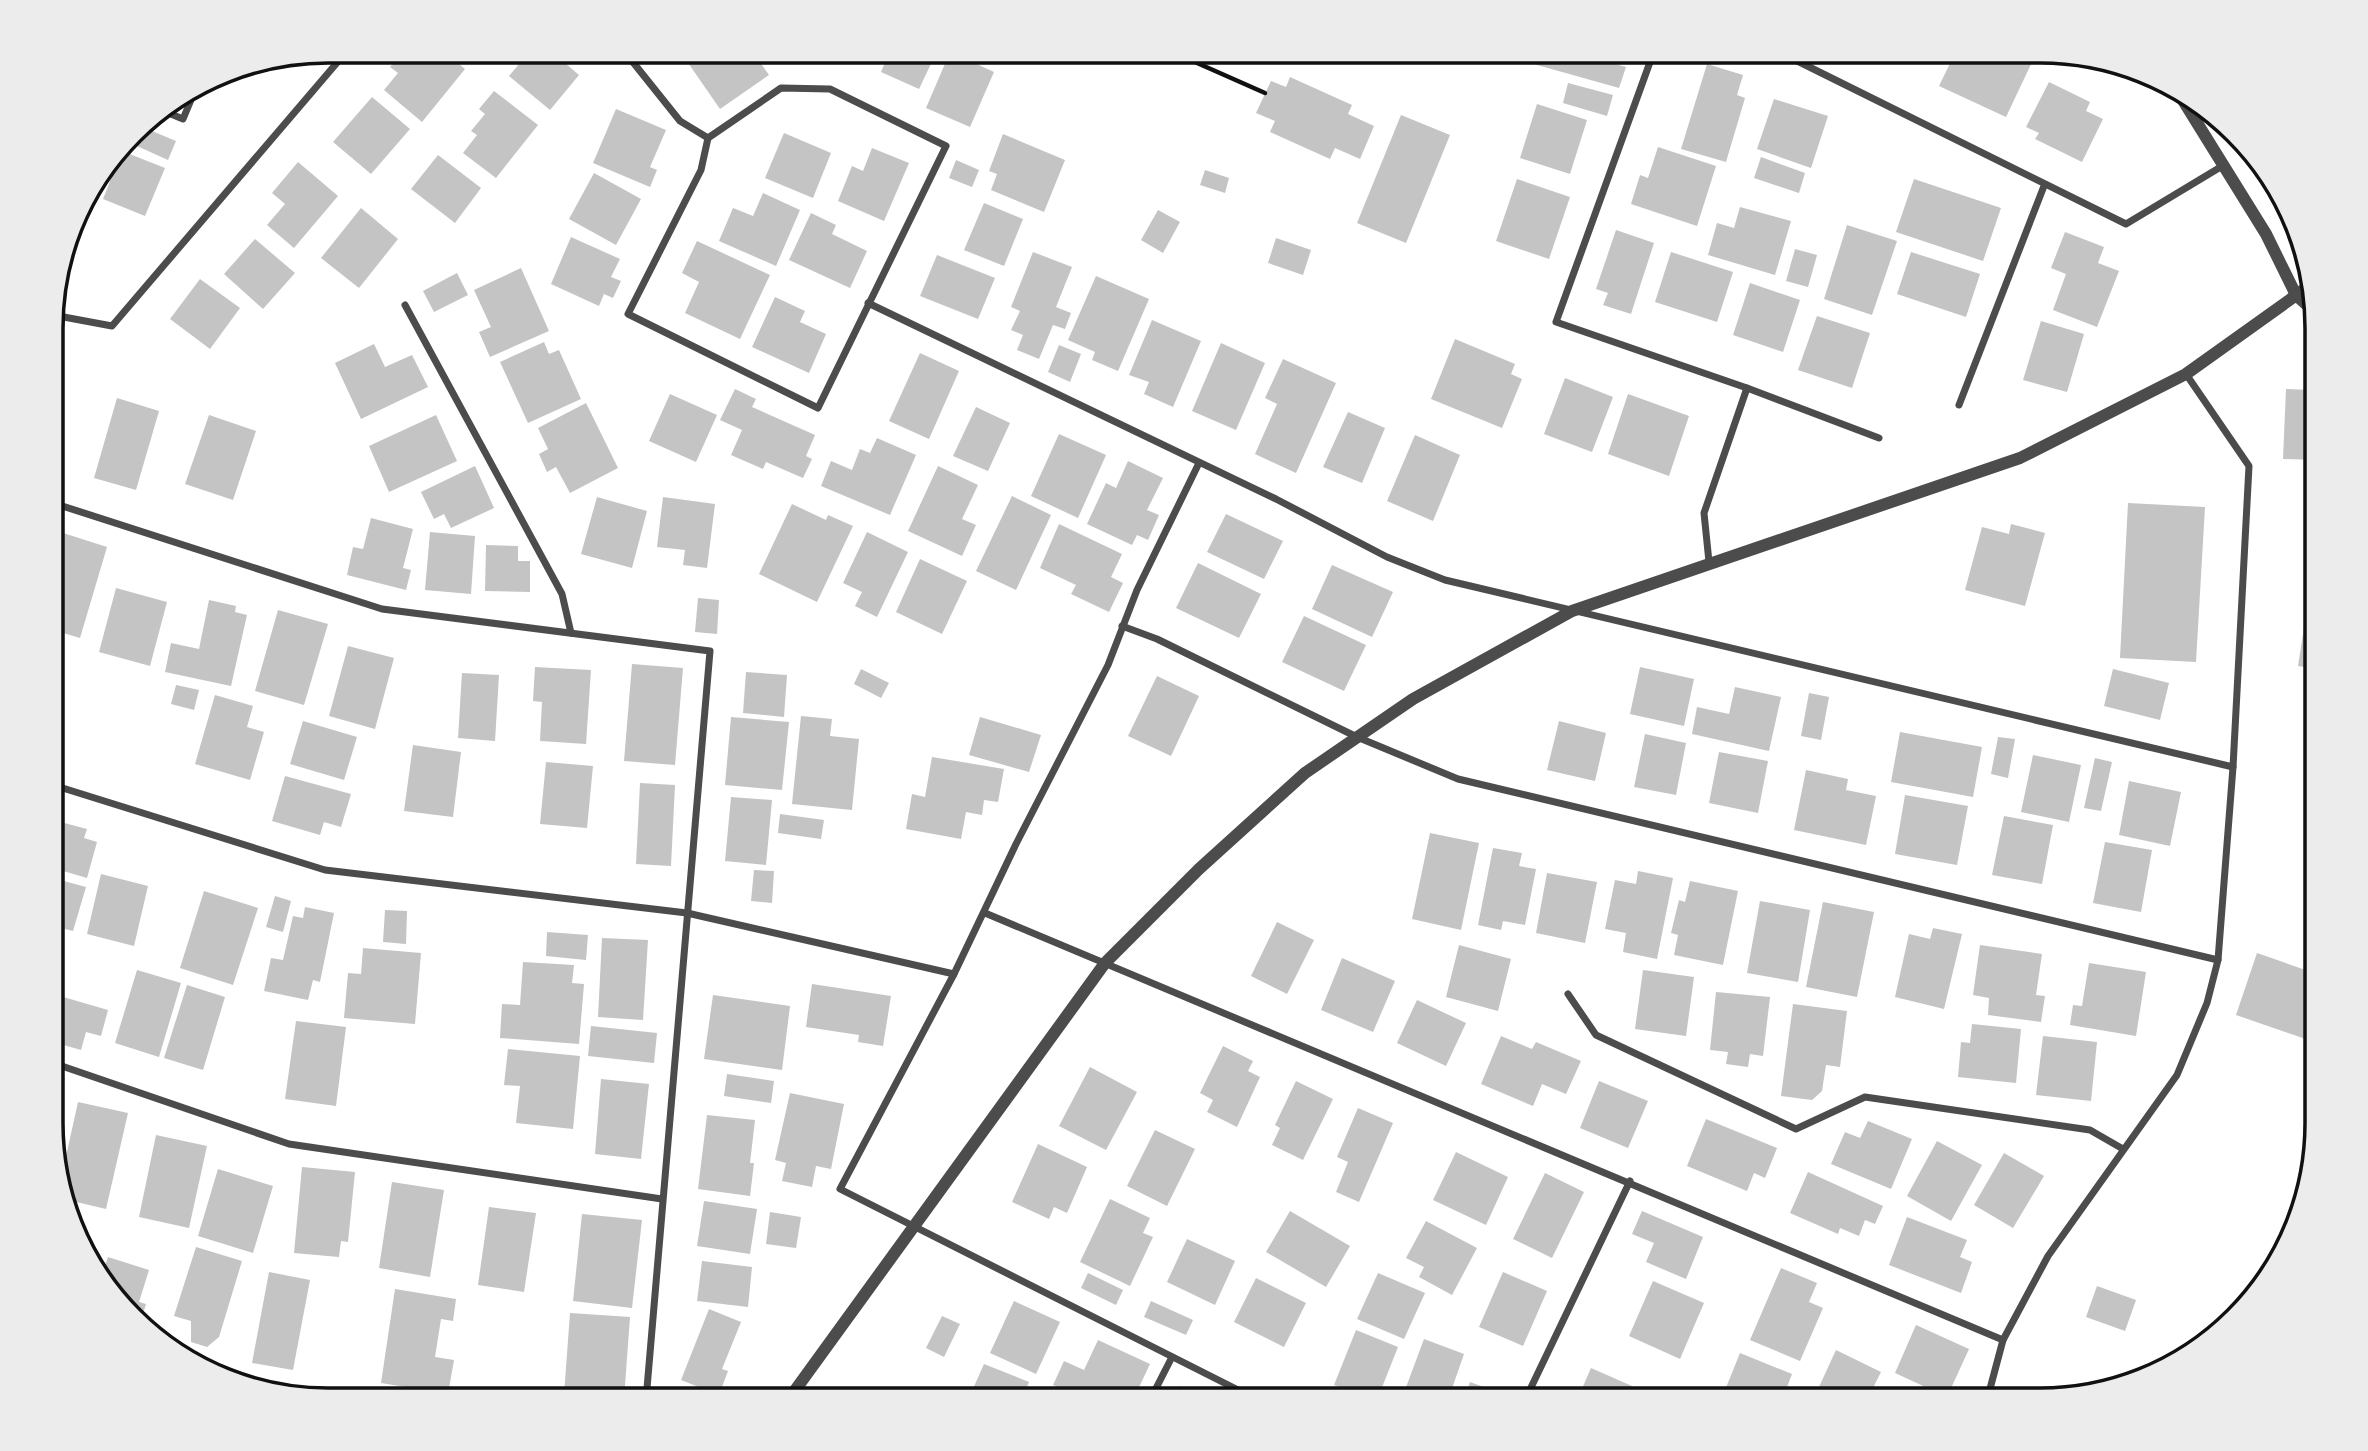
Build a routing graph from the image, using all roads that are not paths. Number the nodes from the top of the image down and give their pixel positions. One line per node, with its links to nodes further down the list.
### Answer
1 (337, 63): 16 (street)
2 (634, 63): 8 (street)
3 (1650, 63): 18 (street)
4 (1801, 63): 10 (street)
5 (190, 102): 7 (street)
6 (2189, 109): 9 (street)
7 (172, 114)
8 (708, 138): 14 (street); 14 (street)
9 (2224, 165): 10 (street); 12 (street)
10 (2044, 186): 19 (street)
11 (2303, 291): 12 (street)
12 (2297, 295): 13 (street); 17 (street)
13 (2303, 301)
14 (868, 303): 21 (street)
15 (405, 305): 26 (street)
16 (64, 317)
17 (2186, 374): 23 (street); 28 (street)
18 (1747, 388): 20 (street); 23 (street)
19 (1959, 405)
20 (1879, 438)
21 (1199, 463): 24 (street); 25 (street)
22 (63, 505): 26 (street)
23 (1709, 562): 24 (street)
24 (1572, 611): 27 (street); 28 (street)
25 (1122, 626): 27 (street); 31 (street)
26 (571, 633): 30 (street)
27 (1357, 737): 32 (street); 33 (street)
28 (2233, 767): 32 (street)
29 (63, 788): 30 (street)
30 (687, 913): 34 (street); 39 (street)
31 (985, 913): 33 (street); 34 (street)
32 (2218, 960): 37 (street)
33 (1105, 963): 38 (street); 40 (street)
34 (954, 974): 40 (street)
35 (1568, 994): 37 (street)
36 (63, 1066): 39 (street)
37 (2123, 1149): 41 (street)
38 (1630, 1181): 41 (street); 47 (street)
39 (662, 1199): 43 (street)
40 (914, 1228): 42 (street); 44 (street)
41 (2003, 1340): 48 (street)
42 (1171, 1357): 45 (street); 46 (street)
43 (647, 1388)
44 (797, 1388)
45 (1156, 1388)
46 (1234, 1388)
47 (1531, 1388)
48 (1990, 1388)

